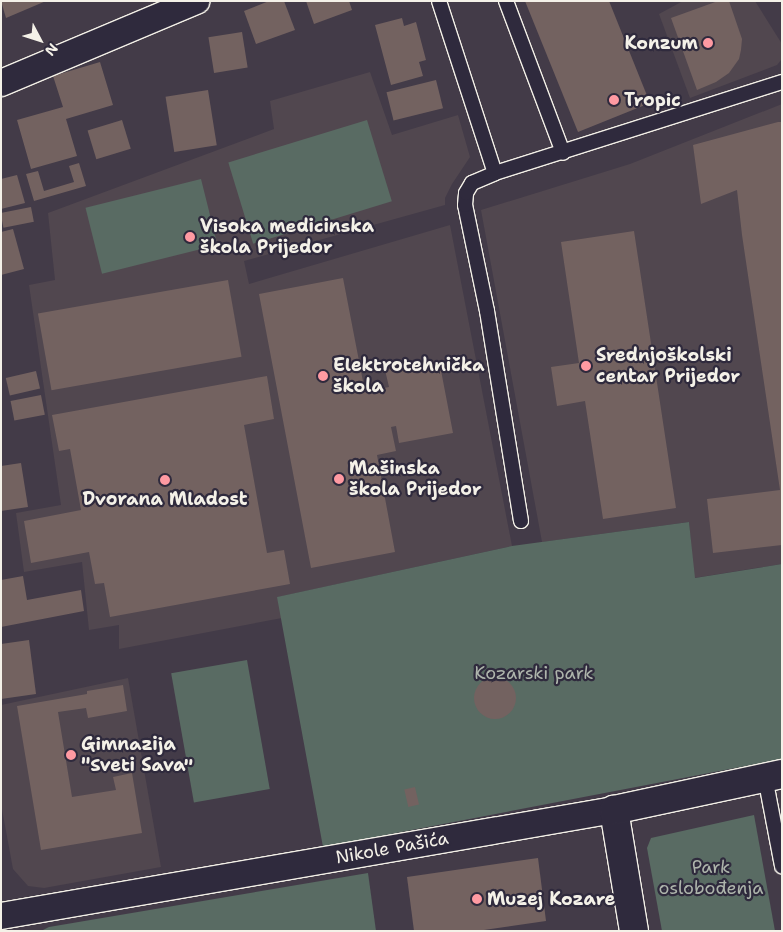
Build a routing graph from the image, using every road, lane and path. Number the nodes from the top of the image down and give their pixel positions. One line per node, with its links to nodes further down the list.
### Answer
1 (196, 1): 5 (street)
2 (439, 1): 7 (lane)
3 (506, 1): 6 (lane)
4 (782, 82): 6 (lane)
5 (1, 83)
6 (563, 153): 7 (lane)
7 (495, 173): 8 (lane)
8 (521, 521)
9 (773, 775): 10 (street, Nikole Pašića); 11 (lane)
10 (614, 810): 12 (street, Nikole Pašića); 15 (street)
11 (782, 866)
12 (1, 916)
13 (1, 925): 14 (street)
14 (3, 931)
15 (634, 931)

